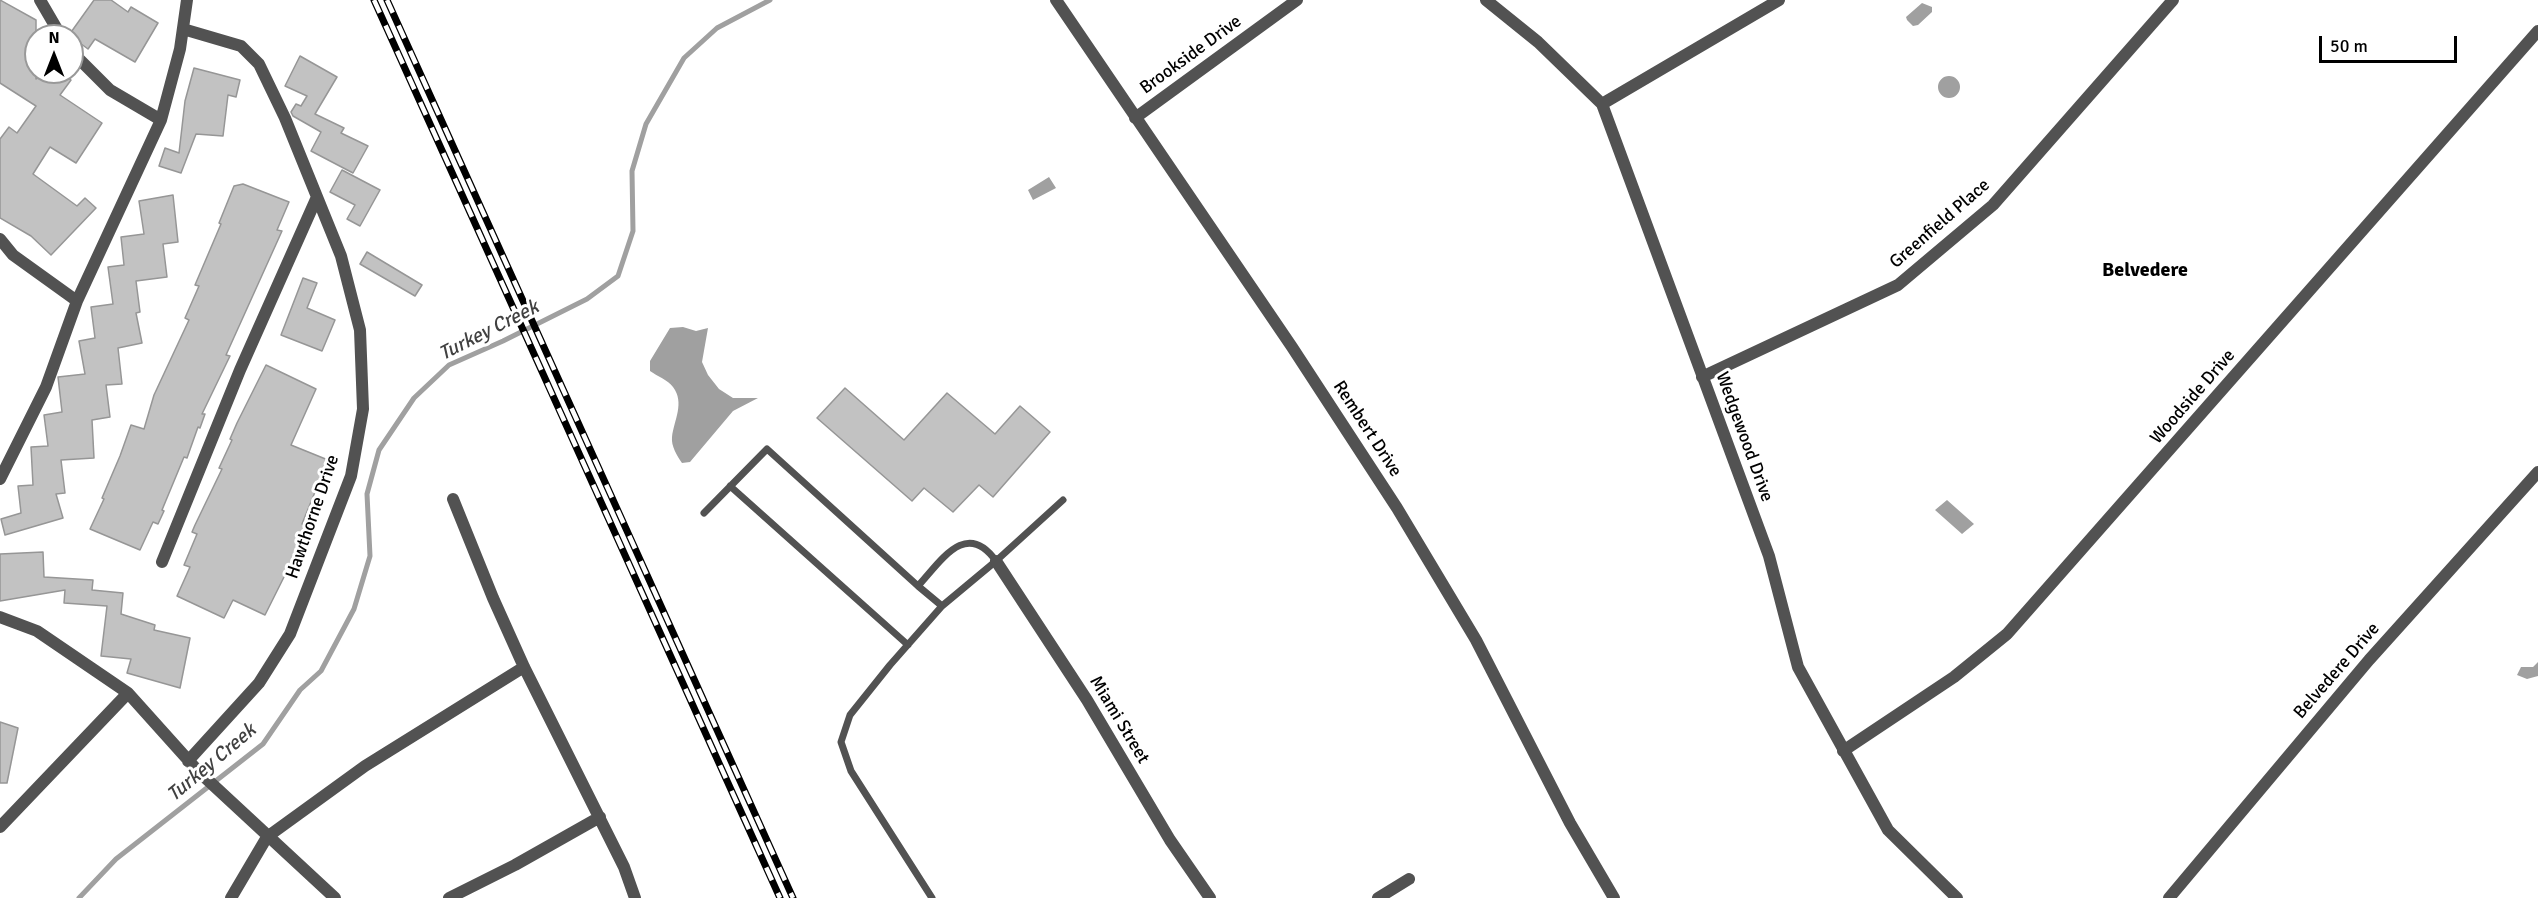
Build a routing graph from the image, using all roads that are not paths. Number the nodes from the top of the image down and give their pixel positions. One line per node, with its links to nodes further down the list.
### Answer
1 (40, 0): 8 (street)
2 (187, 0): 9 (street)
3 (1056, 0): 13 (street, Rembert Drive)
4 (1297, 0): 13 (street, Brookside Drive)
5 (1486, 0): 12 (street, Wedgewood Drive)
6 (1779, 0): 12 (street)
7 (2173, 0): 18 (street, Greenfield Place)
8 (54, 24)
9 (183, 29): 14 (street); 15 (street, Hawthorne Drive)
10 (2538, 31): 33 (street, Woodside Drive)
11 (84, 64): 14 (street)
12 (1602, 104): 18 (street, Wedgewood Drive)
13 (1135, 118): 46 (street, Rembert Drive)
14 (161, 120): 17 (street)
15 (317, 197): 26 (street); 34 (street, Hawthorne Drive)
16 (0, 239): 17 (street)
17 (77, 301): 20 (street)
18 (1702, 377): 33 (street, Wedgewood Drive)
19 (2538, 472): 48 (street, Belvedere Drive)
20 (0, 479)
21 (730, 486): 24 (lane); 27 (lane); 30 (lane)
22 (453, 499): 31 (street)
23 (1063, 500): 25 (lane)
24 (704, 513)
25 (996, 561): 27 (lane); 28 (lane); 44 (street, Miami Street)
26 (162, 562)
27 (918, 586): 28 (lane)
28 (942, 606): 30 (lane)
29 (0, 617): 32 (street)
30 (908, 645): 43 (lane)
31 (524, 667): 35 (street); 37 (street)
32 (128, 693): 34 (street); 36 (street)
33 (1843, 751): 47 (street, Wedgewood Drive)
34 (188, 761): 37 (street)
35 (600, 817): 41 (street); 42 (street)
36 (0, 827)
37 (267, 837): 39 (street); 40 (street)
38 (1409, 879): 45 (street)
39 (231, 898)
40 (335, 898)
41 (449, 898)
42 (635, 898)
43 (932, 898)
44 (1210, 898)
45 (1378, 898)
46 (1614, 898)
47 (1956, 898)
48 (2169, 898)

